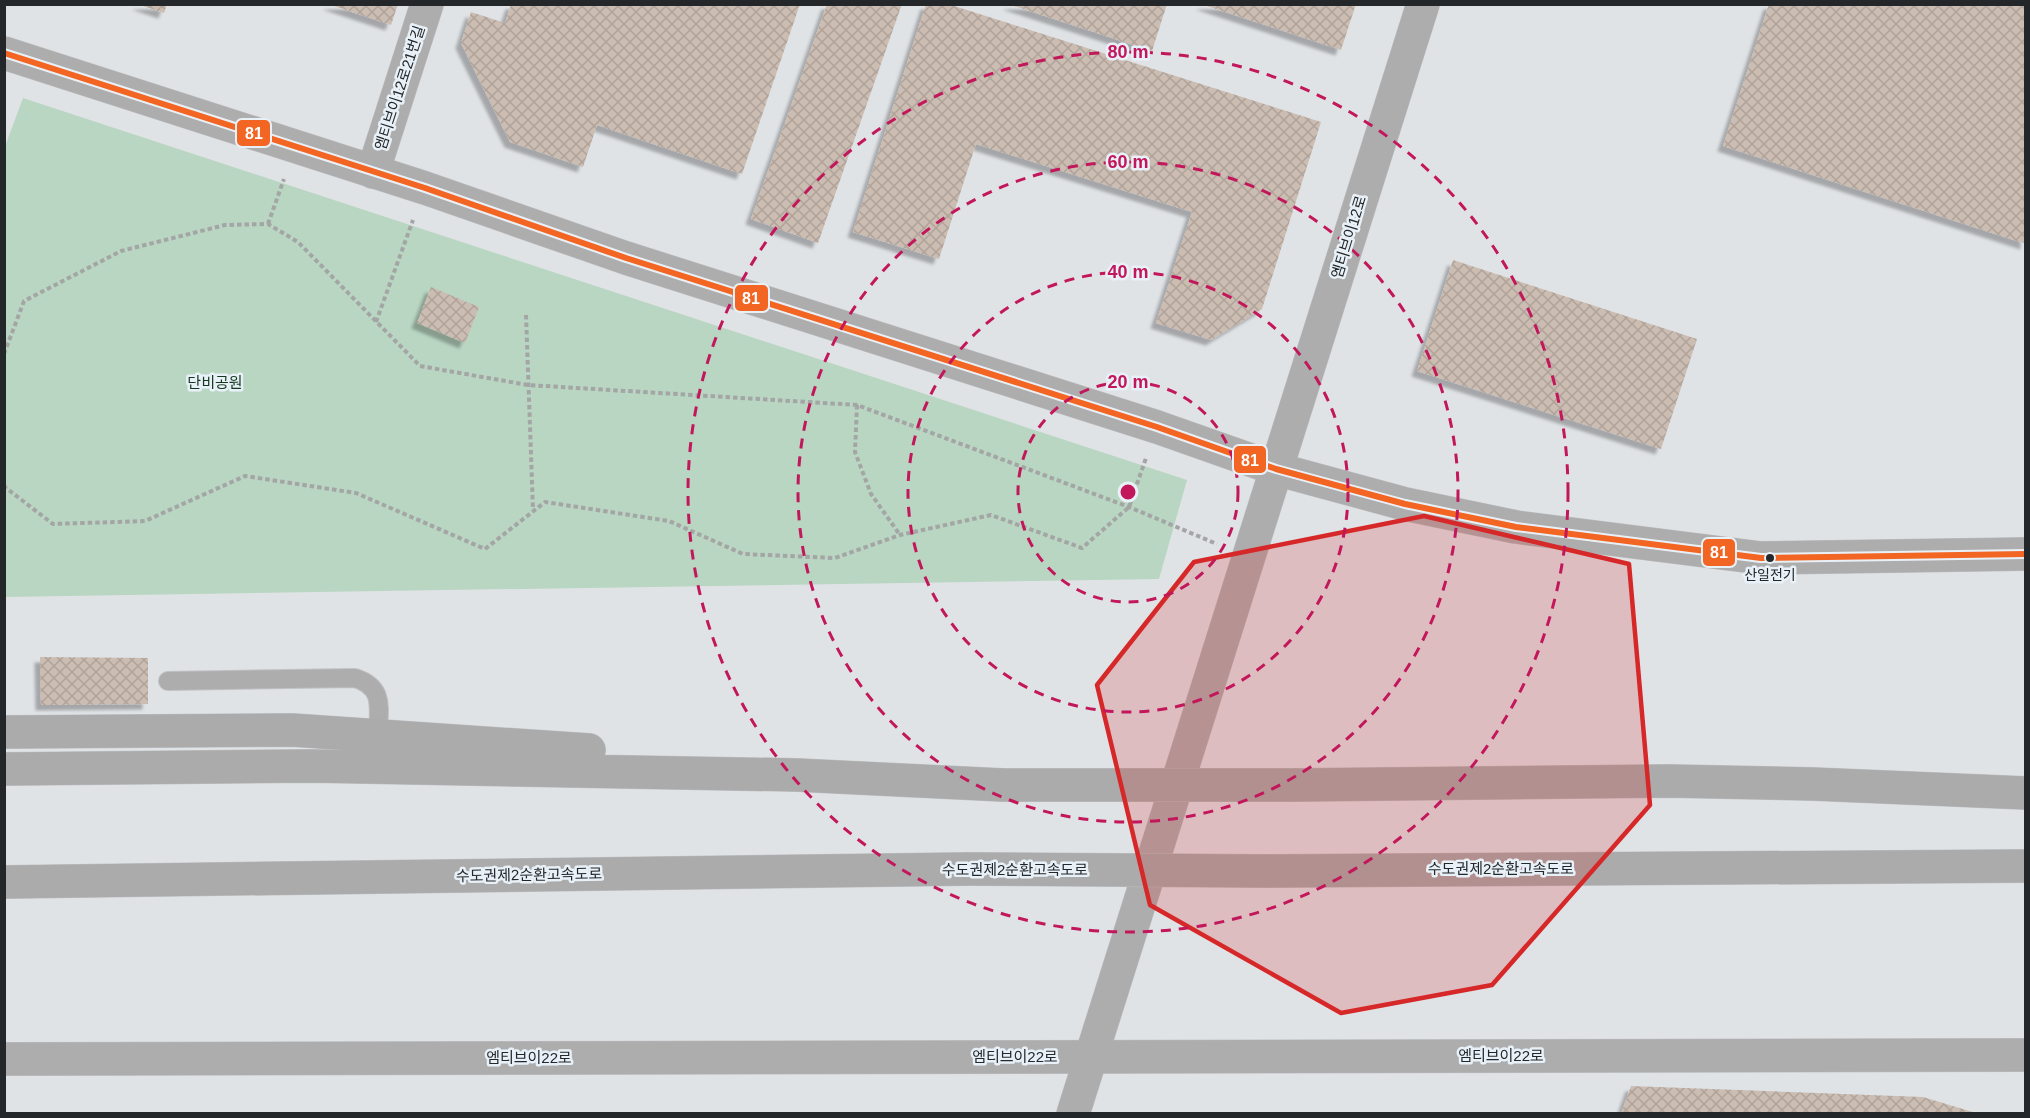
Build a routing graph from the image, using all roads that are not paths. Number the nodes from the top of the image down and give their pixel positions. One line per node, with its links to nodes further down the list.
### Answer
1 (428, 4): 7 (street, 엠티브이12로21번길)
2 (1423, 4): 8 (street, 엠티브이12로)
3 (4, 36): 6 (street)
4 (4, 53): 6 (street)
5 (4, 69): 6 (street)
6 (57, 70): 7 (street)
7 (373, 172): 8 (street)
8 (1276, 469): 9 (street); 19 (street, 엠티브이12로)
9 (2025, 554)
10 (168, 681): 12 (lane)
11 (4, 732): 12 (highway)
12 (378, 736): 14 (highway)
13 (4, 769): 14 (highway)
14 (796, 776): 15 (highway, bridge)
15 (2025, 793)
16 (2025, 866): 17 (highway, 수도권제2순환고속도로, bridge)
17 (4, 882)
18 (2025, 1055): 19 (street, 엠티브이22로)
19 (1091, 1057): 20 (street, 엠티브이22로); 21 (street, 엠티브이12로)
20 (4, 1059)
21 (1073, 1113)

